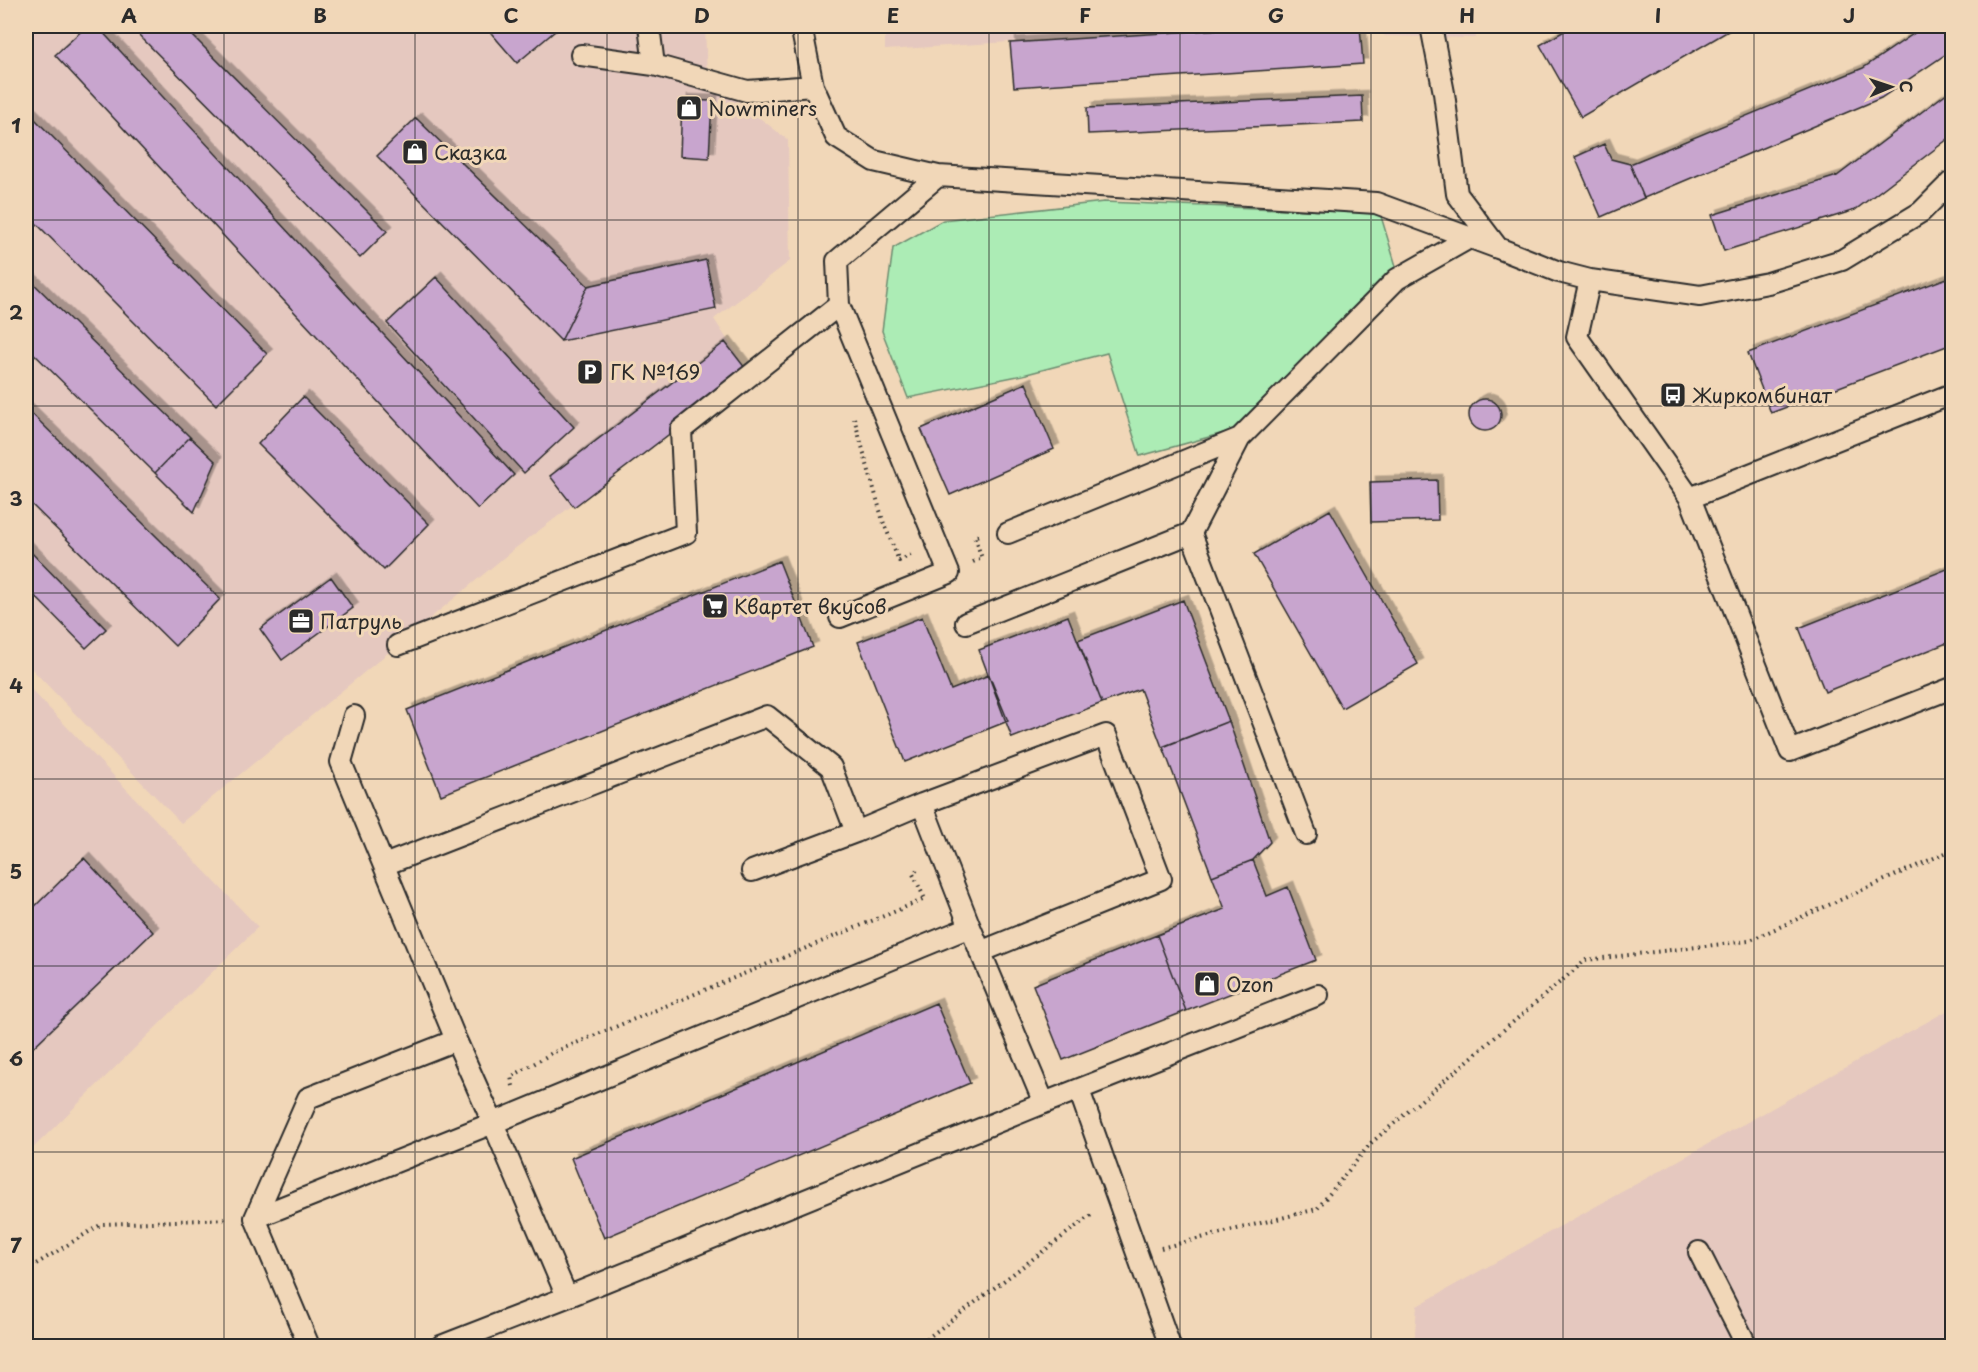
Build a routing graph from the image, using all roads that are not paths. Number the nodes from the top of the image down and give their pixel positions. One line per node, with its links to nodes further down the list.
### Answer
1 (649, 26): 5 (lane)
2 (801, 26): 6 (lane)
3 (1431, 26): 10 (lane)
4 (581, 55): 5 (lane)
5 (654, 65): 6 (lane)
6 (813, 86): 7 (lane)
7 (938, 176): 9 (lane); 12 (lane)
8 (1953, 181): 11 (lane)
9 (1471, 237): 10 (lane); 14 (lane)
10 (1498, 248): 11 (lane)
11 (1590, 280): 15 (lane)
12 (839, 306): 18 (lane); 20 (lane)
13 (1953, 394): 15 (lane)
14 (1240, 438): 16 (lane); 17 (lane)
15 (1690, 498): 21 (lane)
16 (1008, 533)
17 (1191, 533): 19 (lane); 25 (lane)
18 (840, 617)
19 (966, 622)
20 (398, 645)
21 (1953, 688)
22 (354, 716): 26 (lane)
23 (922, 804): 24 (lane); 28 (lane); 29 (lane)
24 (855, 832): 26 (lane); 27 (lane)
25 (1306, 834)
26 (384, 866): 31 (lane)
27 (752, 871)
28 (970, 927): 29 (lane); 34 (lane)
29 (980, 952): 33 (lane)
30 (1318, 995): 32 (lane)
31 (456, 1040): 34 (lane); 35 (lane)
32 (1079, 1090): 33 (lane); 40 (lane)
33 (1044, 1103): 37 (lane)
34 (494, 1123): 35 (lane); 37 (lane)
35 (255, 1218): 38 (lane)
36 (1699, 1252): 41 (lane)
37 (567, 1297): 39 (lane)
38 (309, 1347)
39 (441, 1347)
40 (1170, 1347)
41 (1747, 1347)

